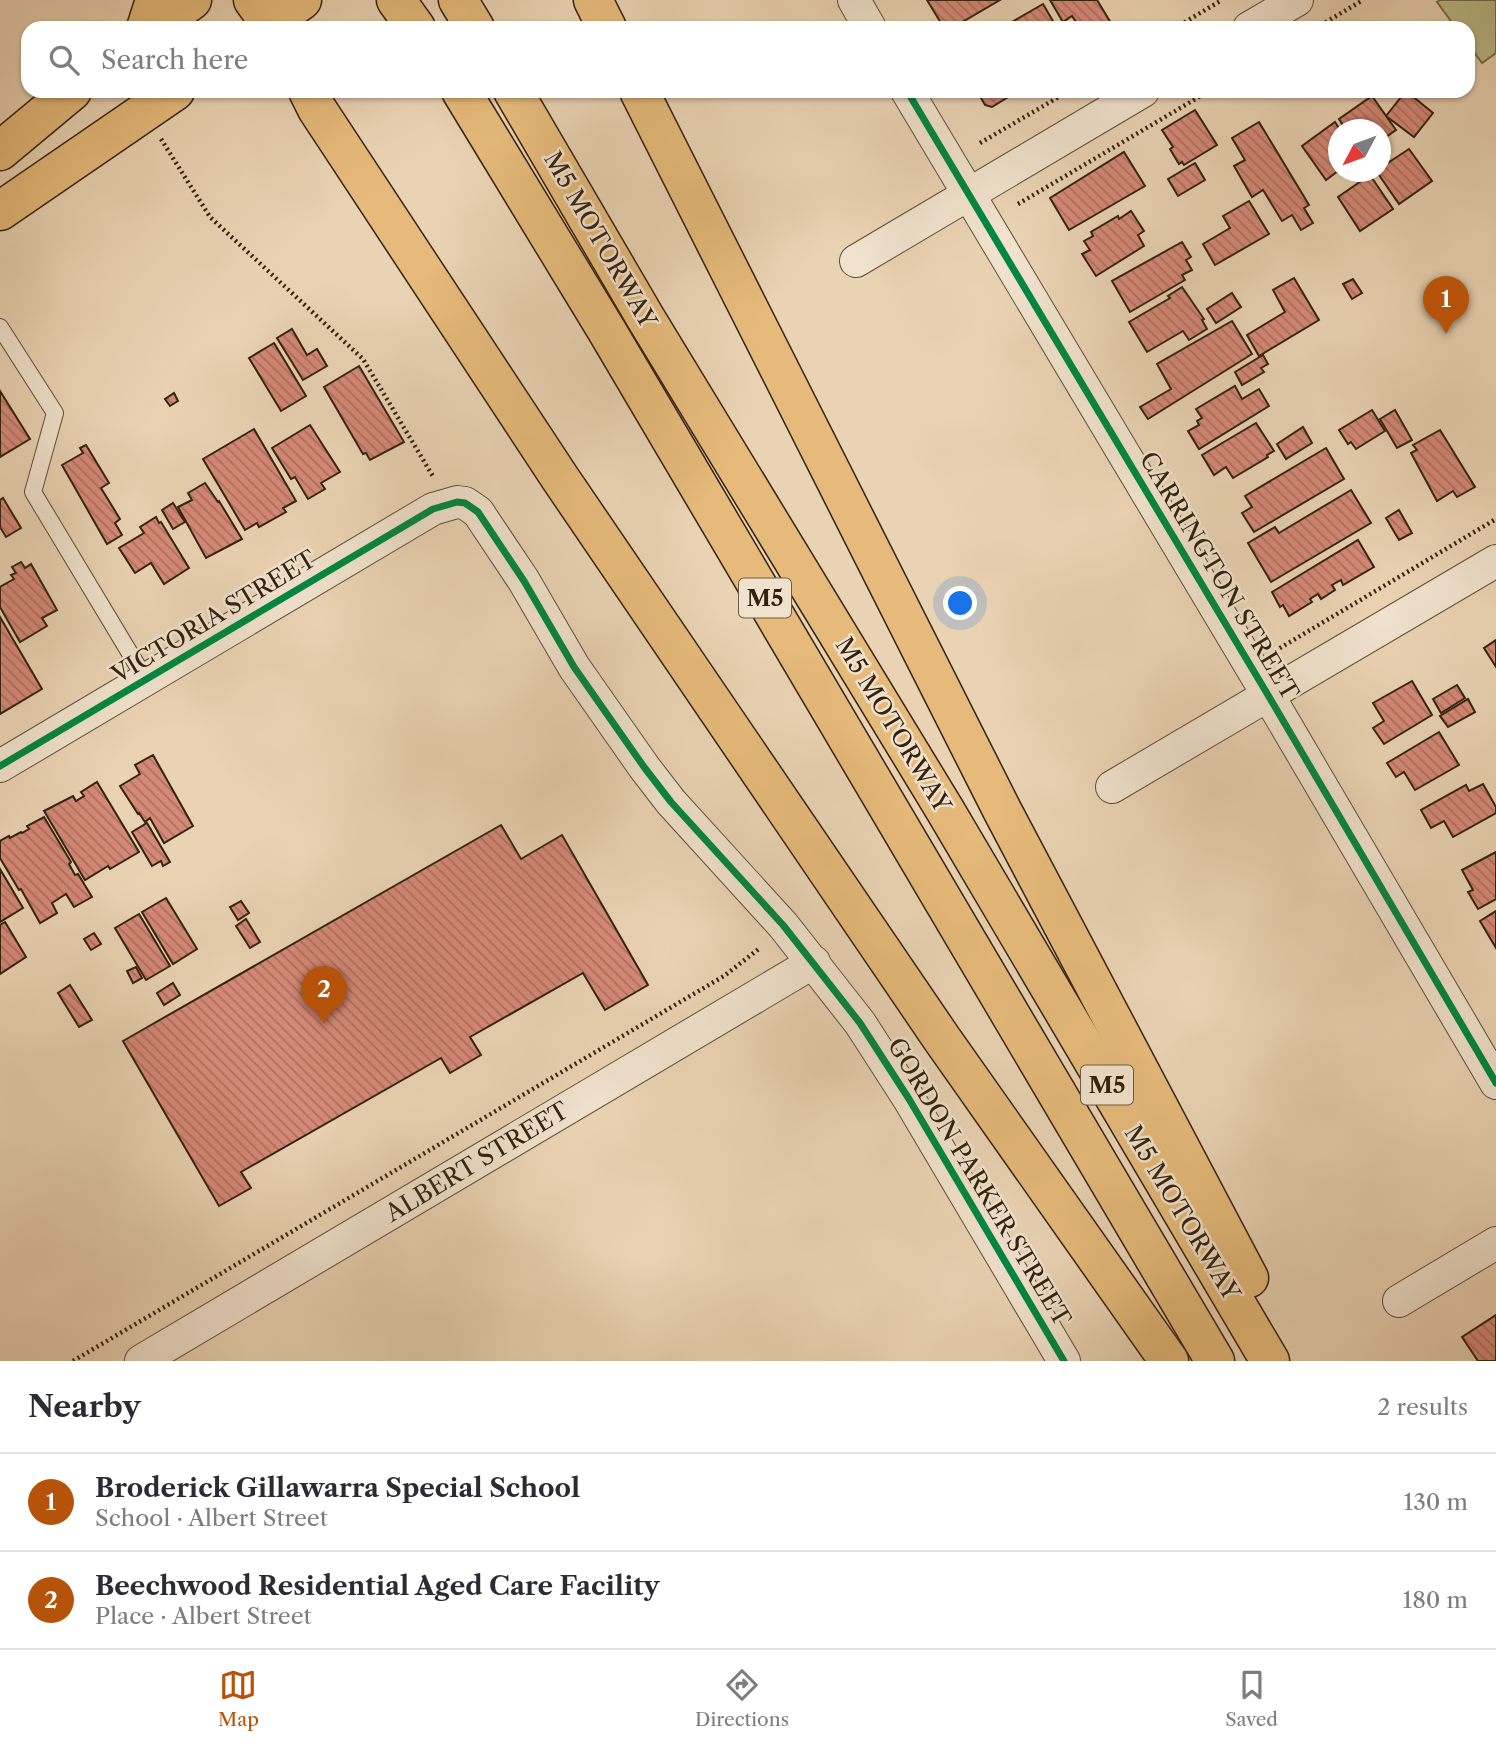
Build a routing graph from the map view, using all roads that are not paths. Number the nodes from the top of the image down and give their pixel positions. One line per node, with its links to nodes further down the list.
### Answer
1 (155, 0): 8 (main road)
2 (192, 0): 9 (main road)
3 (396, 0): 10 (main road)
4 (458, 0): 11 (main road)
5 (593, 0): 12 (main road)
6 (854, 0): 13 (street)
7 (1297, 0): 14 (street)
8 (148, 21)
9 (163, 21)
10 (411, 21)
11 (471, 21)
12 (604, 21)
13 (866, 21)
14 (1261, 21)
15 (64, 98): 23 (main road)
16 (165, 98): 25 (main road)
17 (465, 98): 41 (main road, M5 MOTORWAY / M5)
18 (517, 98): 42 (main road, M5 MOTORWAY / M5)
19 (643, 98): 43 (main road)
20 (911, 98): 24 (street, CARRINGTON STREET)
21 (1131, 98): 24 (street)
22 (312, 100): 40 (main road)
23 (0, 151)
24 (968, 195): 26 (street); 31 (street, CARRINGTON STREET)
25 (0, 211)
26 (856, 261)
27 (0, 327): 30 (lane)
28 (449, 503): 30 (street, VICTORIA STREET); 34 (street, GORDON PARKER STREET)
29 (1496, 561): 31 (street)
30 (146, 680): 32 (street, VICTORIA STREET)
31 (1268, 695): 33 (street); 35 (street, CARRINGTON STREET)
32 (0, 766)
33 (1112, 787)
34 (814, 962): 38 (street, ALBERT STREET); 39 (street, GORDON PARKER STREET)
35 (1496, 1083)
36 (1496, 1243): 37 (street)
37 (1399, 1301)
38 (141, 1361)
39 (1063, 1361)
40 (1170, 1361)
41 (1215, 1361)
42 (1270, 1361)
43 (1293, 1361)

